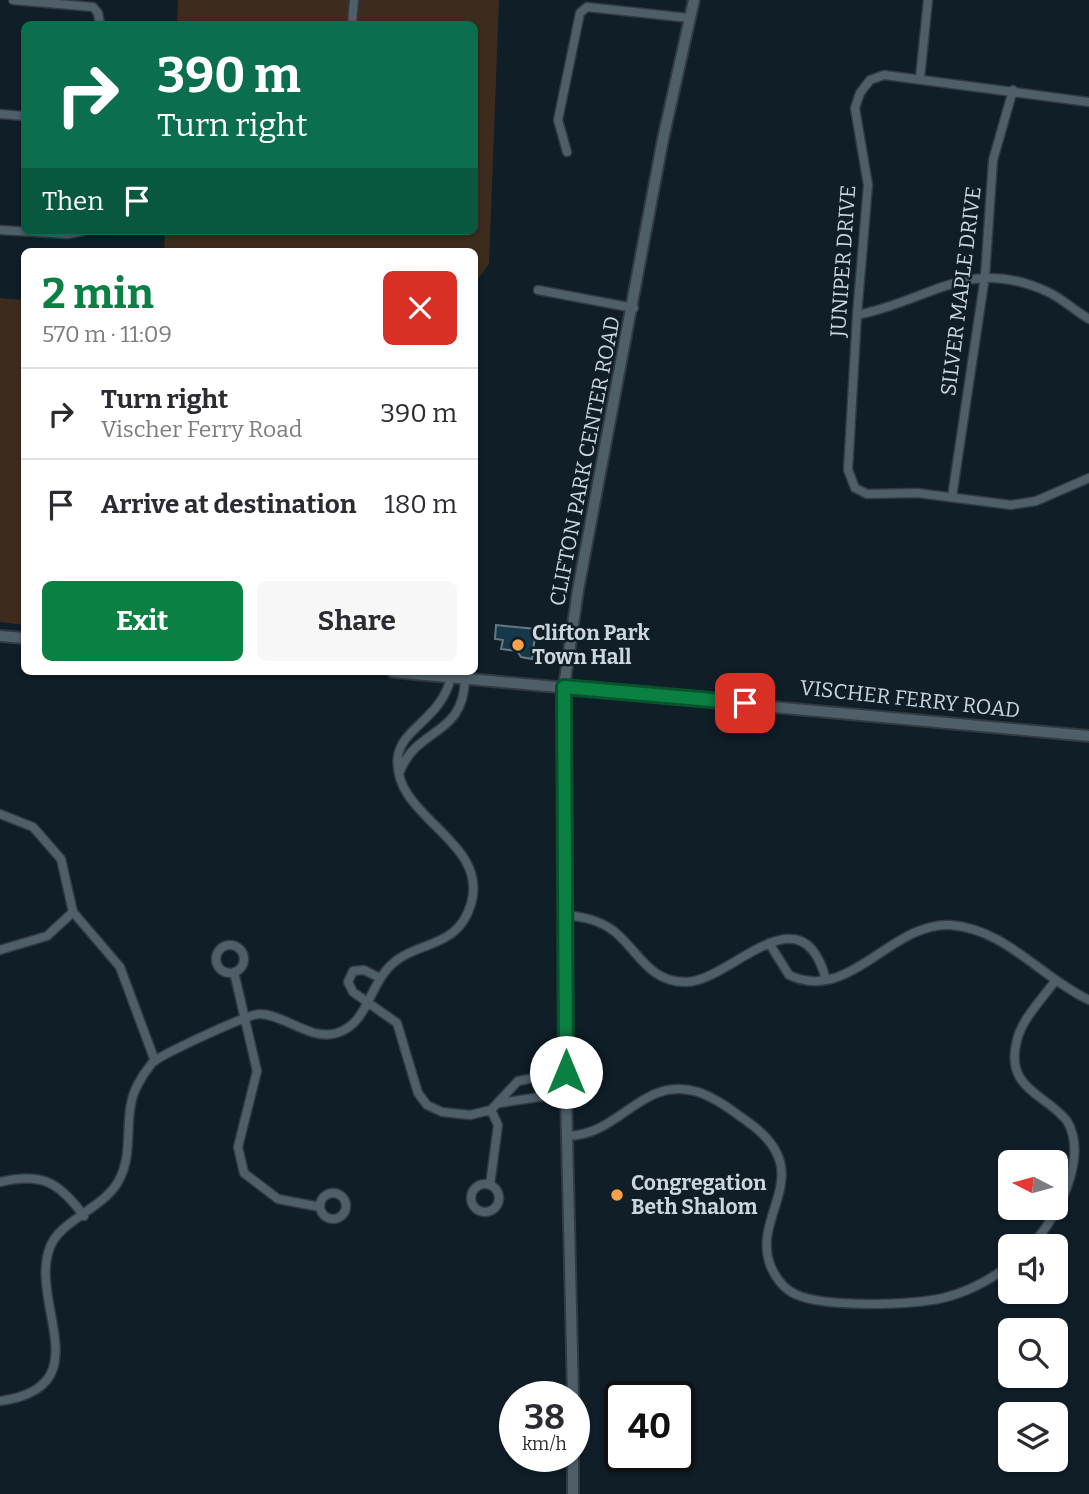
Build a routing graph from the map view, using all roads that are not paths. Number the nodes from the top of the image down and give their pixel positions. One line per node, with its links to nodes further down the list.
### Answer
1 (13, 0): 6 (street)
2 (354, 0): 7 (street)
3 (694, 0): 5 (street, CLIFTON PARK CENTER ROAD)
4 (928, 0): 8 (street)
5 (689, 18): 13 (street); 18 (street, CLIFTON PARK CENTER ROAD)
6 (99, 21)
7 (352, 21)
8 (920, 78): 9 (street, JUNIPER DRIVE); 19 (street, JUNIPER DRIVE)
9 (1013, 90): 10 (street, JUNIPER DRIVE); 16 (street, SILVER MAPLE DRIVE)
10 (1089, 102)
11 (0, 114): 12 (street)
12 (21, 116)
13 (567, 152)
14 (0, 230): 15 (street)
15 (21, 231)
16 (985, 276): 19 (street); 20 (street); 22 (street, SILVER MAPLE DRIVE)
17 (538, 290): 18 (street)
18 (634, 308): 28 (street, CLIFTON PARK CENTER ROAD)
19 (857, 315): 22 (street, JUNIPER DRIVE)
20 (1089, 319)
21 (1089, 478): 22 (street)
22 (952, 497)
23 (0, 636): 24 (street)
24 (21, 638)
25 (428, 675): 26 (street, VISCHER FERRY ROAD)
26 (451, 677): 27 (street, VISCHER FERRY ROAD); 30 (street)
27 (466, 678): 28 (street, VISCHER FERRY ROAD); 30 (street)
28 (564, 687): 29 (street, VISCHER FERRY ROAD); 33 (street, CLIFTON PARK CENTER ROAD)
29 (1089, 736)
30 (399, 773): 37 (street)
31 (0, 814): 32 (street)
32 (73, 912): 35 (street); 43 (street)
33 (565, 915): 34 (street); 44 (street, CLIFTON PARK CENTER ROAD)
34 (769, 943): 38 (street); 38 (street)
35 (0, 950)
36 (234, 972): 42 (street)
37 (380, 978): 41 (street); 41 (street)
38 (826, 980): 39 (street)
39 (1055, 981): 40 (street); 53 (street)
40 (1089, 999)
41 (368, 1002): 42 (street); 47 (street)
42 (246, 1018): 43 (street); 51 (street)
43 (155, 1061): 52 (street)
44 (566, 1072): 45 (street, CLIFTON PARK CENTER ROAD); 46 (street)
45 (566, 1093): 46 (street); 48 (street, CLIFTON PARK CENTER ROAD)
46 (500, 1103): 47 (street)
47 (491, 1110): 50 (street)
48 (567, 1136): 54 (street); 55 (street, CLIFTON PARK CENTER ROAD)
49 (0, 1182): 52 (street)
50 (490, 1185)
51 (320, 1207)
52 (83, 1216): 56 (street)
53 (1040, 1234)
54 (998, 1273)
55 (573, 1381)
56 (0, 1401)
57 (573, 1472): 58 (street)
58 (573, 1494)

